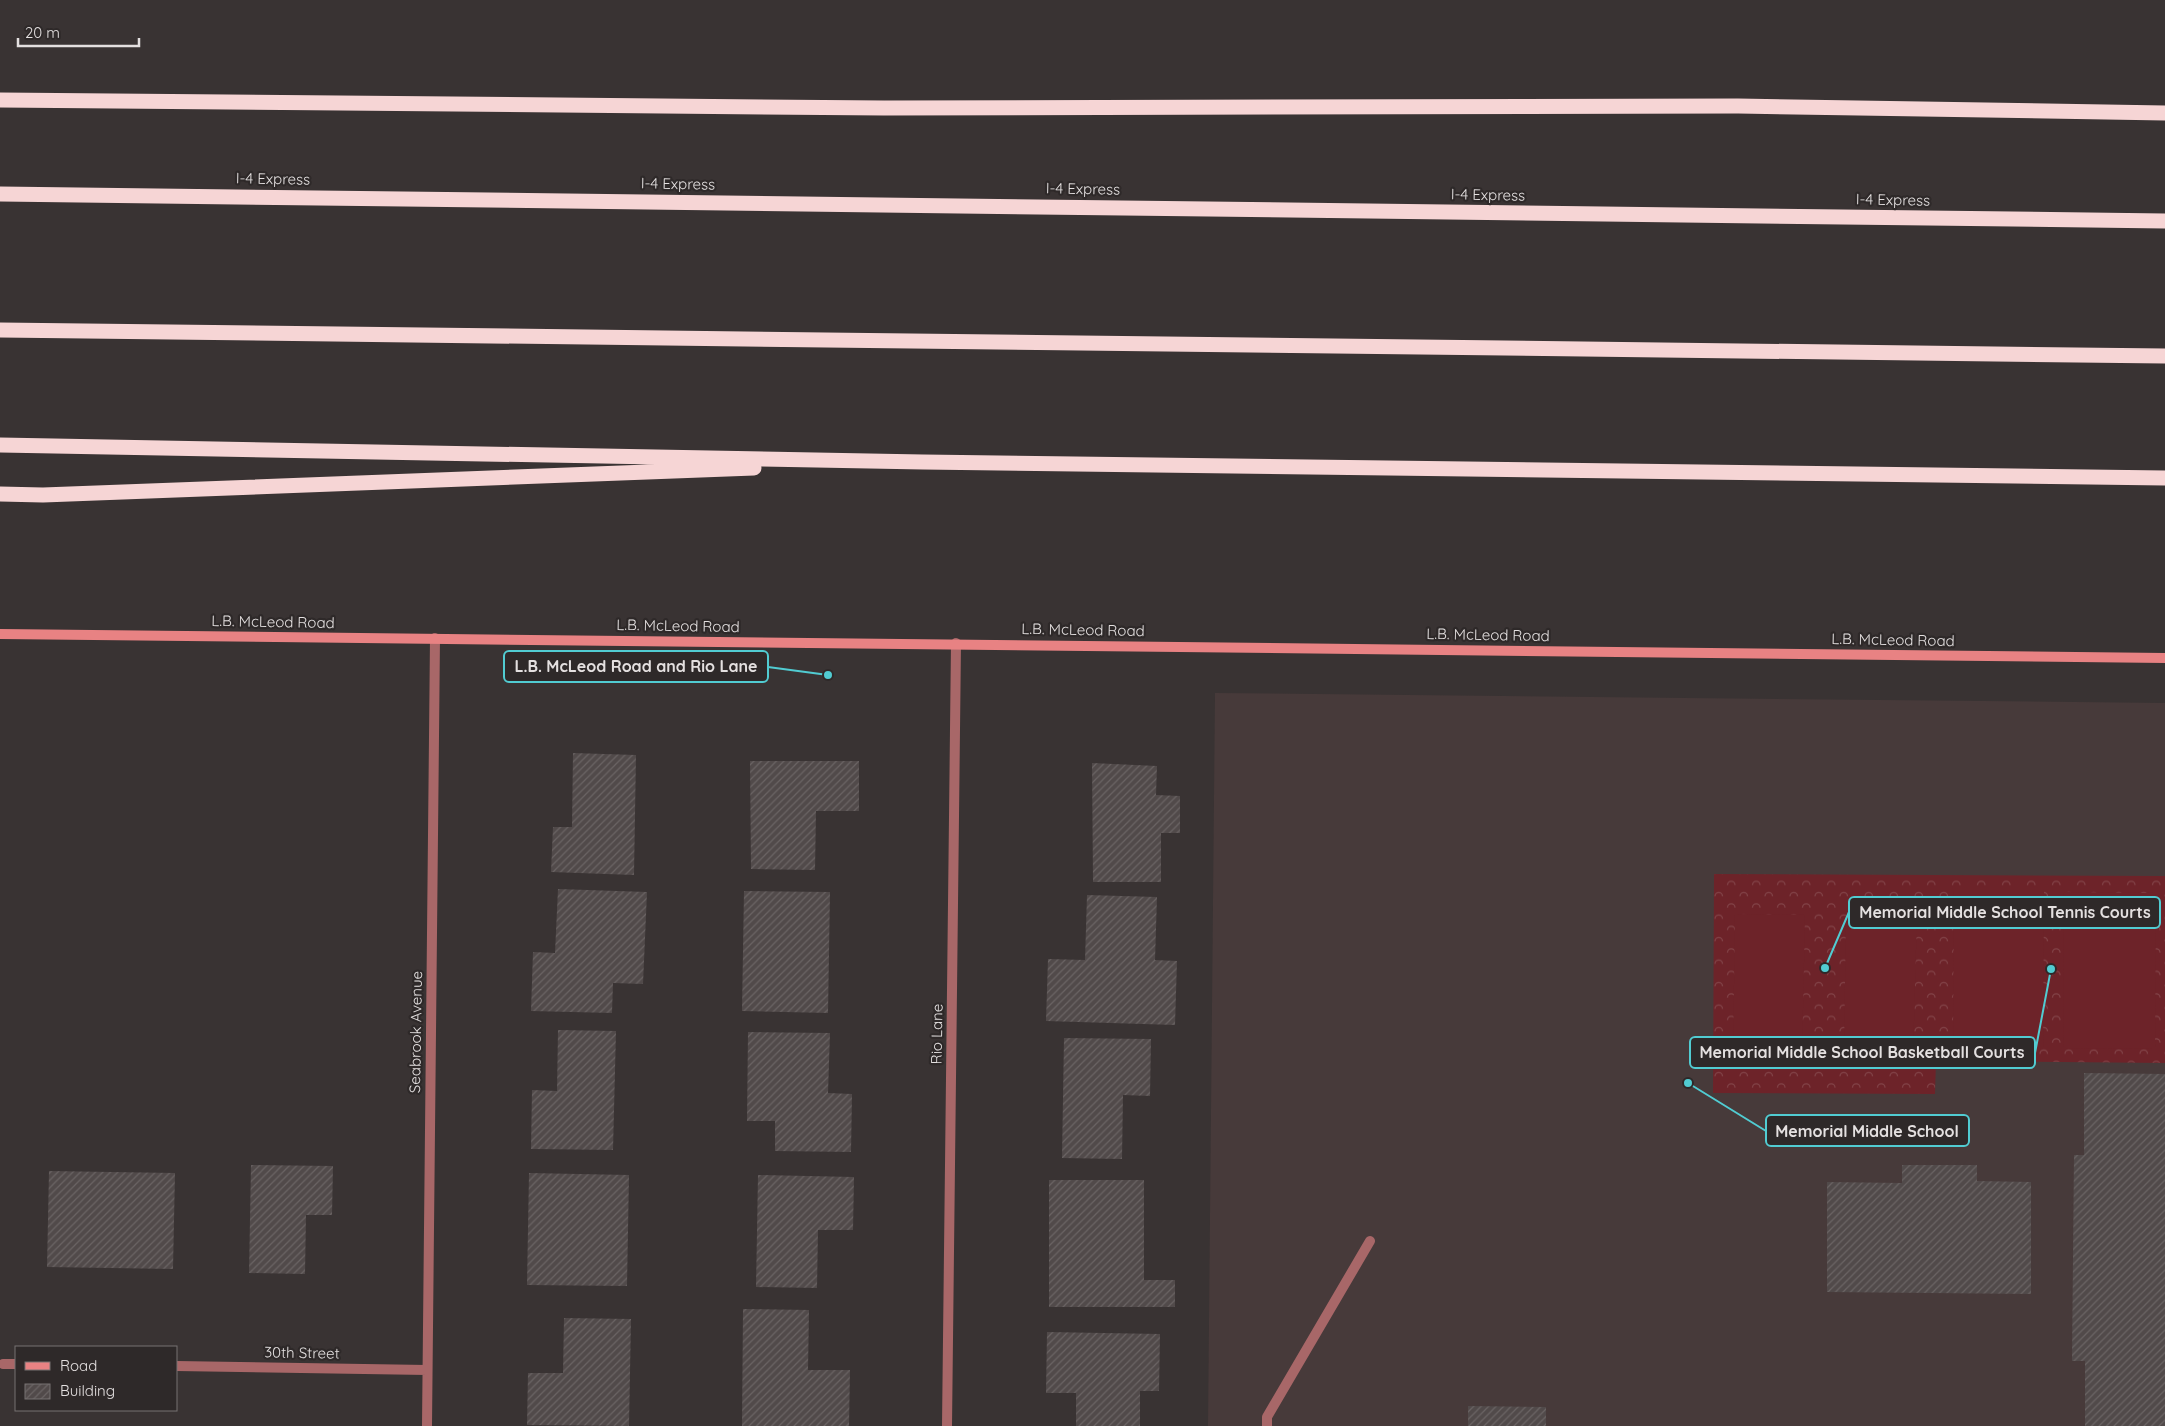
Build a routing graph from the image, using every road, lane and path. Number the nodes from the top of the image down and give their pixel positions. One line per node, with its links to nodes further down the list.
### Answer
1 (0, 100): 2 (highway)
2 (2165, 113)
3 (0, 194): 4 (highway, I-4 Express)
4 (2165, 220)
5 (0, 330): 6 (highway)
6 (2165, 356)
7 (0, 445): 8 (highway)
8 (923, 462): 9 (highway); 10 (highway)
9 (2165, 478)
10 (0, 494)
11 (0, 634): 12 (street, L.B. McLeod Road)
12 (435, 638): 13 (street, L.B. McLeod Road); 19 (street, Seabrook Avenue)
13 (956, 643): 14 (street, L.B. McLeod Road); 21 (street, Rio Lane)
14 (2165, 658)
15 (1370, 1241): 22 (street)
16 (3, 1364): 17 (street)
17 (15, 1364)
18 (178, 1366): 19 (street, 30th Street)
19 (427, 1370): 20 (street, Seabrook Avenue)
20 (426, 1426)
21 (947, 1426)
22 (1268, 1426)

